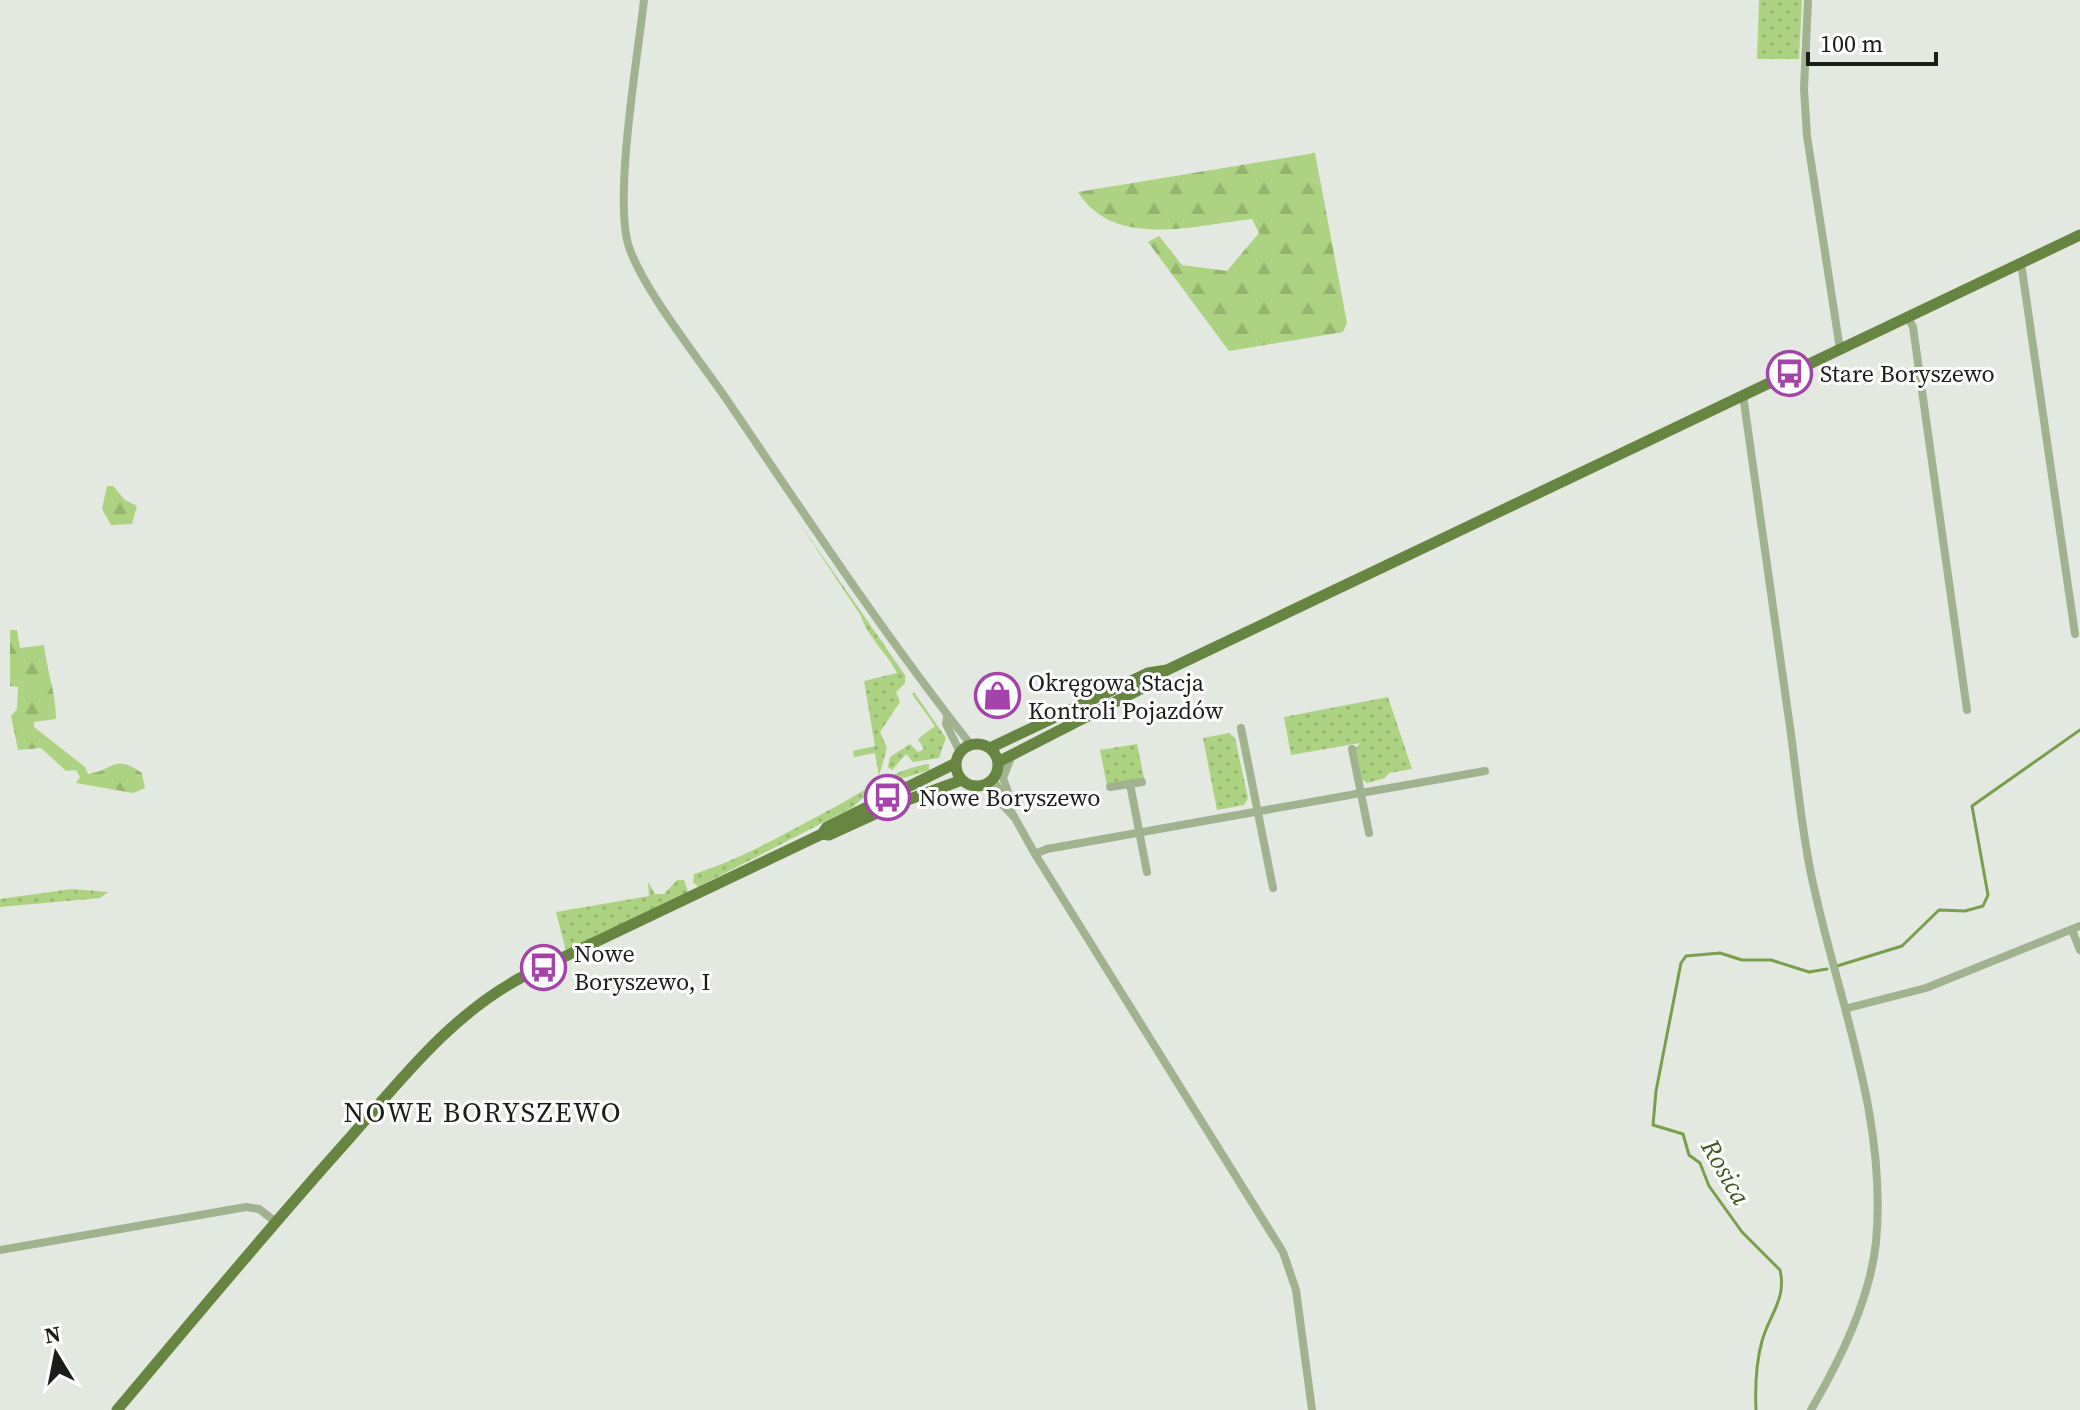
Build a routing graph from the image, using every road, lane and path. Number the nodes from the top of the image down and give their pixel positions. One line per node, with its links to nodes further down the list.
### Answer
1 (644, 0): 11 (street)
2 (1808, 0): 6 (street)
3 (2080, 235): 4 (main road)
4 (2021, 263): 5 (main road); 8 (street)
5 (1908, 317): 6 (main road); 10 (street)
6 (1840, 349): 7 (main road)
7 (1743, 395): 9 (main road); 36 (street)
8 (2075, 634)
9 (1167, 670): 14 (main road); 16 (main road)
10 (1967, 710)
11 (947, 717): 13 (street); 17 (street)
12 (1241, 728): 26 (street)
13 (971, 745): 14 (main road); 17 (main road)
14 (990, 748): 18 (main road)
15 (1352, 749): 25 (street)
16 (1012, 754): 18 (main road); 27 (street)
17 (958, 758): 20 (main road); 30 (main road)
18 (998, 762): 21 (main road)
19 (1485, 771): 25 (street)
20 (962, 780): 21 (main road); 30 (main road)
21 (989, 782): 27 (street)
22 (1142, 782): 23 (street)
23 (1130, 784): 24 (street); 28 (street)
24 (1110, 787)
25 (1361, 793): 26 (street); 29 (street)
26 (1257, 811): 28 (street); 33 (street)
27 (1014, 814): 31 (street)
28 (1139, 832): 31 (street); 32 (street)
29 (1369, 833)
30 (822, 834): 37 (main road)
31 (1035, 854): 40 (street)
32 (1147, 872)
33 (1273, 888)
34 (2076, 928): 35 (street); 36 (street)
35 (2080, 950)
36 (1848, 1008): 41 (street)
37 (276, 1222): 38 (street); 39 (main road)
38 (0, 1250)
39 (117, 1410)
40 (1312, 1410)
41 (1811, 1410)

